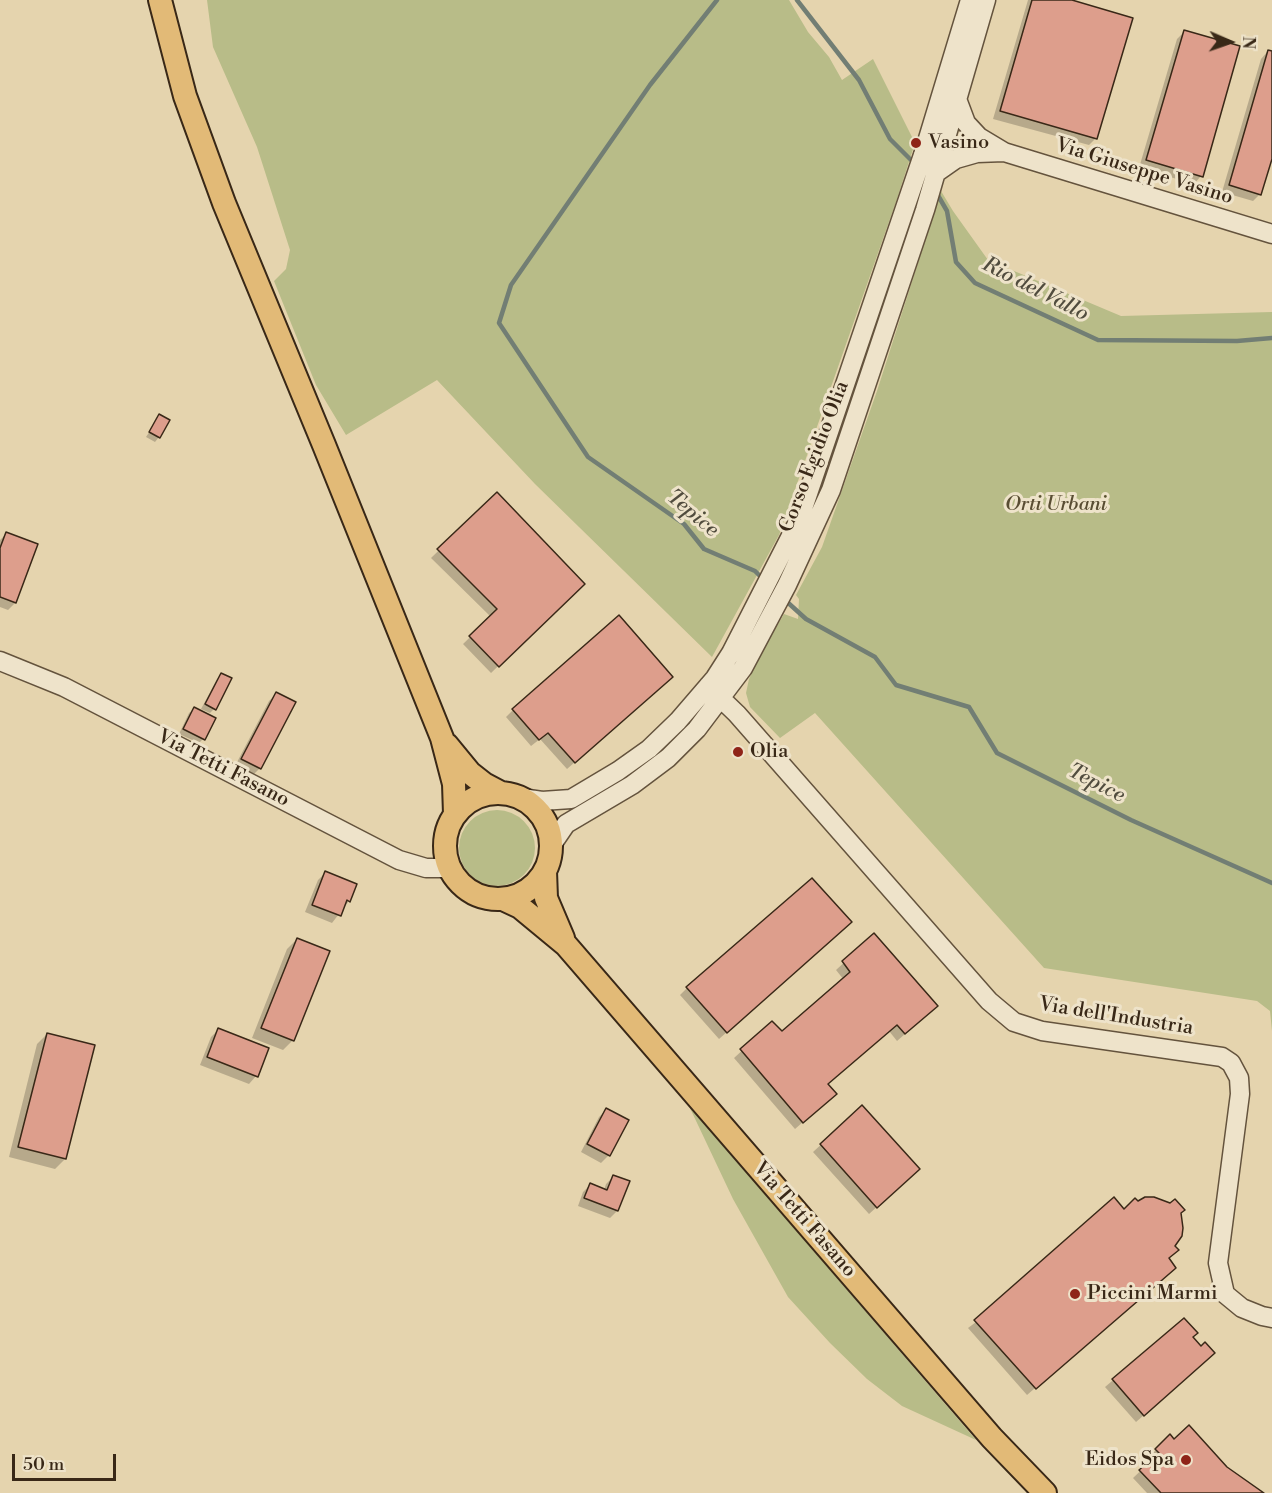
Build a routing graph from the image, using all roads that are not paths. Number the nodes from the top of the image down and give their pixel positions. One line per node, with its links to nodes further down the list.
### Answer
1 (160, 0): 10 (main road)
2 (970, 0): 9 (street, Corso Egidio Olia)
3 (986, 0): 4 (street, Corso Egidio Olia)
4 (957, 99): 5 (street, Via Giuseppe Vasino); 6 (street, Corso Egidio Olia)
5 (1004, 152): 6 (street, Via Giuseppe Vasino); 7 (street, Via Giuseppe Vasino)
6 (936, 173): 9 (street, Corso Egidio Olia)
7 (1272, 234)
8 (0, 661): 14 (street, Via Tetti Fasano)
9 (715, 692): 11 (street, Corso Egidio Olia); 13 (street, Corso Egidio Olia); 18 (street, Via dell'Industria)
10 (442, 738): 11 (main road); 12 (main road)
11 (511, 795): 12 (main road); 13 (main road)
12 (455, 814): 14 (main road)
13 (551, 846): 15 (main road)
14 (449, 868): 16 (main road)
15 (545, 872): 16 (main road); 17 (main road, Via Tetti Fasano)
16 (505, 900): 17 (main road, Via Tetti Fasano)
17 (566, 945): 19 (main road, Via Tetti Fasano)
18 (1272, 1318)
19 (1045, 1493)

